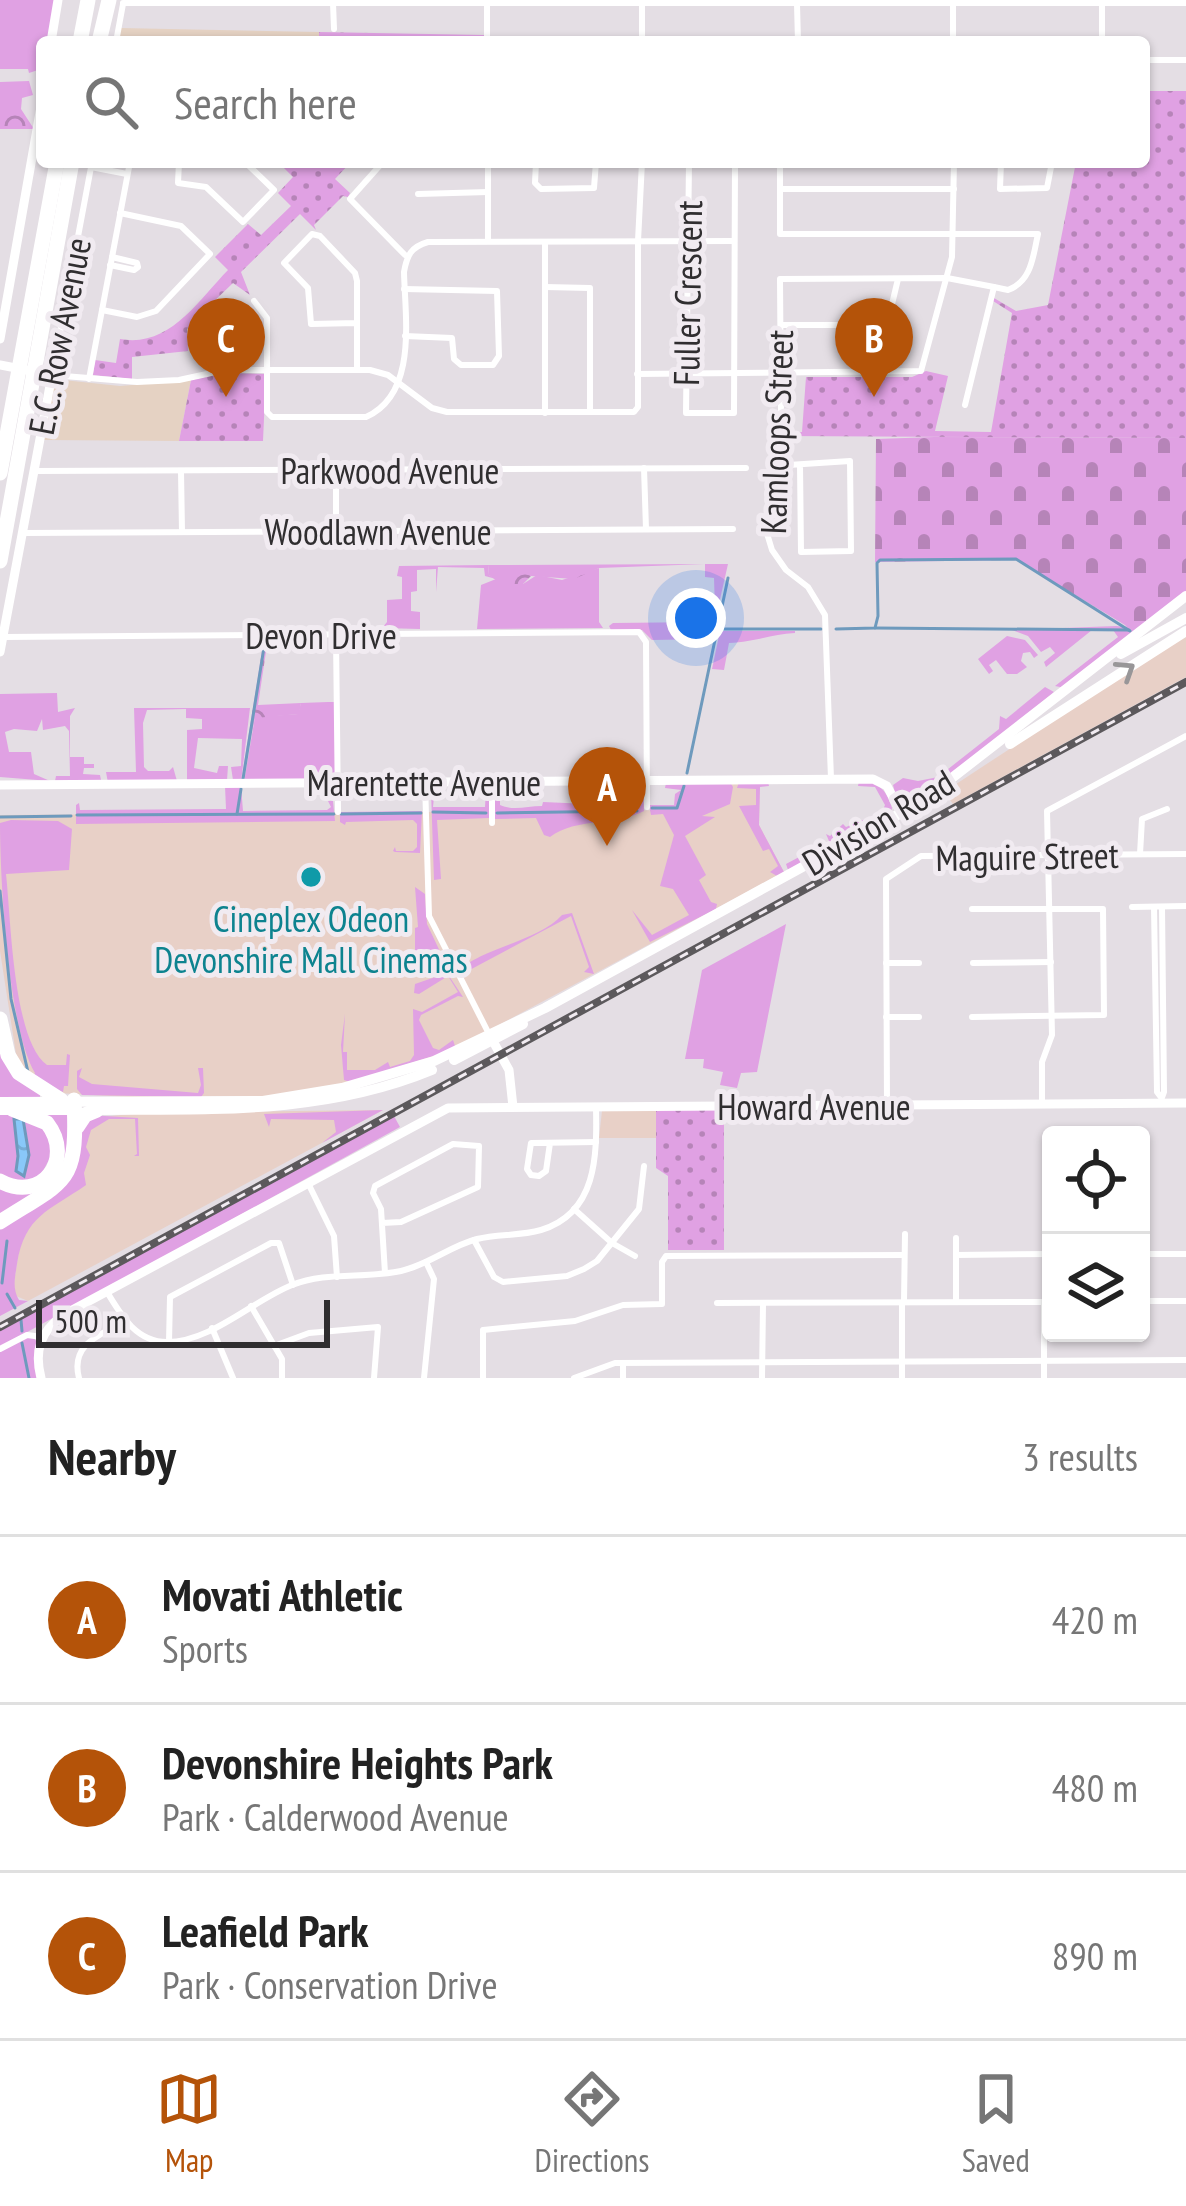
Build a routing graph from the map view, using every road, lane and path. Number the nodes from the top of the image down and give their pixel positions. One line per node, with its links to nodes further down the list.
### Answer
1 (58, 0): 12 (street)
2 (84, 0): 13 (highway)
3 (114, 1): 4 (street); 14 (highway); 15 (street)
4 (333, 1): 5 (street); 11 (street)
5 (487, 2): 6 (street); 16 (street)
6 (642, 2): 7 (street); 17 (street)
7 (797, 2): 8 (street); 18 (street)
8 (953, 2): 9 (street); 19 (street)
9 (1102, 2): 10 (street); 20 (street)
10 (1186, 3)
11 (334, 29)
12 (52, 36)
13 (78, 36)
14 (99, 36)
15 (116, 36)
16 (487, 36)
17 (642, 36)
18 (798, 36)
19 (953, 36)
20 (1102, 36)
21 (1150, 60): 22 (street)
22 (1186, 60)
23 (36, 130): 55 (street)
24 (56, 168): 68 (highway)
25 (71, 168): 68 (highway)
26 (91, 168): 77 (street, E.C. Row Avenue)
27 (106, 168): 42 (street)
28 (129, 168): 42 (street)
29 (178, 168): 30 (street)
30 (251, 168)
31 (378, 168): 54 (street)
32 (488, 168): 45 (street)
33 (536, 168): 34 (street)
34 (596, 168)
35 (643, 168): 49 (street)
36 (689, 168): 50 (street, Fuller Crescent)
37 (735, 168): 51 (street, Fuller Crescent)
38 (780, 168): 43 (street)
39 (953, 168): 44 (street)
40 (1001, 168): 41 (street)
41 (1051, 168)
42 (128, 174): 47 (street)
43 (780, 189): 44 (street); 48 (street)
44 (954, 189): 48 (street)
45 (488, 192): 46 (street); 52 (street)
46 (418, 194)
47 (120, 213): 62 (street); 62 (street)
48 (954, 234): 56 (street); 59 (street)
49 (638, 241): 50 (street); 53 (street); 74 (street)
50 (685, 241): 51 (street); 75 (street, Fuller Crescent)
51 (734, 241): 76 (street, Fuller Crescent)
52 (488, 242): 53 (street); 54 (street)
53 (545, 242): 58 (street)
54 (406, 256): 60 (street)
55 (6, 278): 66 (street)
56 (947, 278): 57 (street, Kamloops Street); 59 (street, Kamloops Street); 73 (street)
57 (898, 279): 64 (street); 64 (street, Kamloops Street)
58 (545, 287): 82 (street); 83 (street)
59 (994, 287): 81 (street)
60 (404, 289): 65 (street); 65 (street)
61 (254, 301): 72 (street)
62 (102, 310): 78 (street)
63 (357, 323): 63 (street); 70 (street)
64 (780, 325): 73 (street, Kamloops Street)
65 (406, 336): 79 (street)
66 (0, 339)
67 (215, 339): 71 (street)
68 (30, 349): 80 (highway)
69 (0, 365): 77 (street)
70 (357, 369): 72 (street); 79 (street)
71 (225, 370): 72 (street); 78 (street)
72 (268, 370): 79 (street)
73 (781, 373): 76 (street); 85 (street, Kamloops Street)
74 (638, 374): 75 (street); 82 (street)
75 (686, 374): 76 (street); 76 (street, Fuller Crescent)
76 (734, 374)
77 (52, 375): 78 (street); 89 (street, E.C. Row Avenue)
78 (88, 379)
79 (398, 380): 83 (street)
80 (24, 383): 91 (highway); 97 (highway)
81 (965, 405)
82 (590, 412): 83 (street)
83 (545, 413)
84 (800, 465): 84 (street); 85 (street)
85 (773, 466): 107 (street, Kamloops Street)
86 (746, 467): 87 (street, Parkwood Avenue)
87 (644, 468): 88 (street, Parkwood Avenue); 93 (street)
88 (336, 470): 90 (street, Parkwood Avenue); 94 (street)
89 (34, 471): 90 (street, Parkwood Avenue); 96 (street, E.C. Row Avenue)
90 (181, 471): 95 (street)
91 (0, 473)
92 (733, 529): 93 (street, Woodlawn Avenue)
93 (646, 530): 94 (street, Woodlawn Avenue)
94 (336, 531): 95 (street, Woodlawn Avenue)
95 (182, 532): 96 (street, Woodlawn Avenue)
96 (22, 533): 102 (street, E.C. Row Avenue)
97 (0, 561)
98 (1186, 596): 104 (main road, Division Road)
99 (1186, 618): 104 (main road)
100 (1186, 631): 106 (main road, one-way to 100)
101 (336, 634): 102 (street, Devon Drive); 108 (street, Devon Drive); 111 (street)
102 (2, 637): 103 (street, E.C. Row Avenue)
103 (0, 652)
104 (1090, 671): 106 (main road, Division Road)
105 (1186, 736): 119 (street)
106 (957, 778): 116 (main road, Division Road)
107 (831, 779): 108 (street, Marentette Avenue); 116 (street, Marentette Avenue)
108 (647, 781): 110 (street, Marentette Avenue); 113 (street)
109 (425, 782): 110 (street, Marentette Avenue); 111 (street, Marentette Avenue); 135 (street)
110 (492, 782): 117 (street)
111 (338, 783): 112 (street, Marentette Avenue); 115 (street)
112 (0, 785)
113 (647, 807)
114 (1167, 809): 120 (street)
115 (338, 812)
116 (901, 813): 135 (main road, Division Road)
117 (492, 823)
118 (1186, 854): 120 (street, Maguire Street)
119 (1046, 855): 120 (street, Maguire Street); 125 (street); 127 (street, Maguire Street)
120 (1140, 855)
121 (1132, 907): 122 (street)
122 (1160, 908): 123 (street); 137 (street)
123 (1186, 908)
124 (972, 909): 125 (street)
125 (1052, 909): 126 (street); 130 (street)
126 (1051, 962): 129 (street); 130 (street)
127 (886, 963): 128 (street); 131 (street, Maguire Street)
128 (919, 963)
129 (973, 963)
130 (1052, 1016): 133 (street); 141 (street)
131 (886, 1017): 132 (street); 140 (street, Maguire Street)
132 (919, 1017)
133 (972, 1017)
134 (0, 1019): 138 (highway)
135 (491, 1038): 136 (main road, Division Road); 143 (street)
136 (343, 1092): 138 (main road); 145 (main road)
137 (1160, 1100): 139 (street, Howard Avenue); 141 (street, Howard Avenue)
138 (70, 1103): 142 (main road); 145 (main road); 146 (highway)
139 (1186, 1103)
140 (887, 1106): 141 (street, Howard Avenue); 144 (street, Howard Avenue)
141 (1042, 1106)
142 (4, 1107): 150 (highway)
143 (513, 1107): 144 (street, Howard Avenue); 151 (street, Howard Avenue)
144 (596, 1107): 147 (street)
145 (97, 1110): 146 (highway)
146 (75, 1142): 153 (highway)
147 (596, 1142): 148 (street); 152 (street)
148 (550, 1143): 148 (street)
149 (644, 1166): 158 (street)
150 (0, 1181)
151 (308, 1182): 167 (street); 169 (street)
152 (574, 1209): 157 (street); 158 (street)
153 (0, 1222)
154 (382, 1223): 154 (street); 166 (street)
155 (905, 1234): 162 (street)
156 (956, 1238): 163 (street)
157 (474, 1240): 158 (street); 165 (street)
158 (612, 1243): 164 (street)
159 (1042, 1254): 163 (street)
160 (1150, 1254): 161 (street)
161 (1186, 1254)
162 (904, 1255): 172 (street); 196 (street)
163 (956, 1255): 173 (street)
164 (635, 1256)
165 (426, 1262): 166 (street); 195 (street)
166 (385, 1273): 167 (street)
167 (337, 1277): 168 (street)
168 (293, 1285): 177 (street); 181 (street)
169 (106, 1291): 178 (street); 180 (street)
170 (1150, 1301): 171 (street)
171 (1186, 1301)
172 (903, 1302): 173 (street); 176 (street); 187 (street)
173 (956, 1302): 174 (street)
174 (1042, 1302)
175 (717, 1303): 176 (street)
176 (763, 1303): 188 (street)
177 (251, 1306): 179 (street); 183 (street)
178 (125, 1321): 181 (street); 191 (street)
179 (212, 1328): 181 (street); 192 (street)
180 (42, 1337): 184 (street); 190 (street)
181 (170, 1342)
182 (1045, 1342): 186 (street)
183 (274, 1346): 193 (street); 194 (street)
184 (0, 1349)
185 (1186, 1360): 186 (street)
186 (1044, 1362): 187 (street); 201 (street)
187 (902, 1363): 188 (street); 200 (street)
188 (762, 1364): 189 (street); 199 (street)
189 (623, 1365): 197 (street); 198 (street)
190 (41, 1378)
191 (79, 1378)
192 (233, 1378)
193 (282, 1378)
194 (374, 1378)
195 (424, 1378)
196 (483, 1378)
197 (574, 1378)
198 (623, 1378)
199 (762, 1378)
200 (902, 1378)
201 (1045, 1378)

